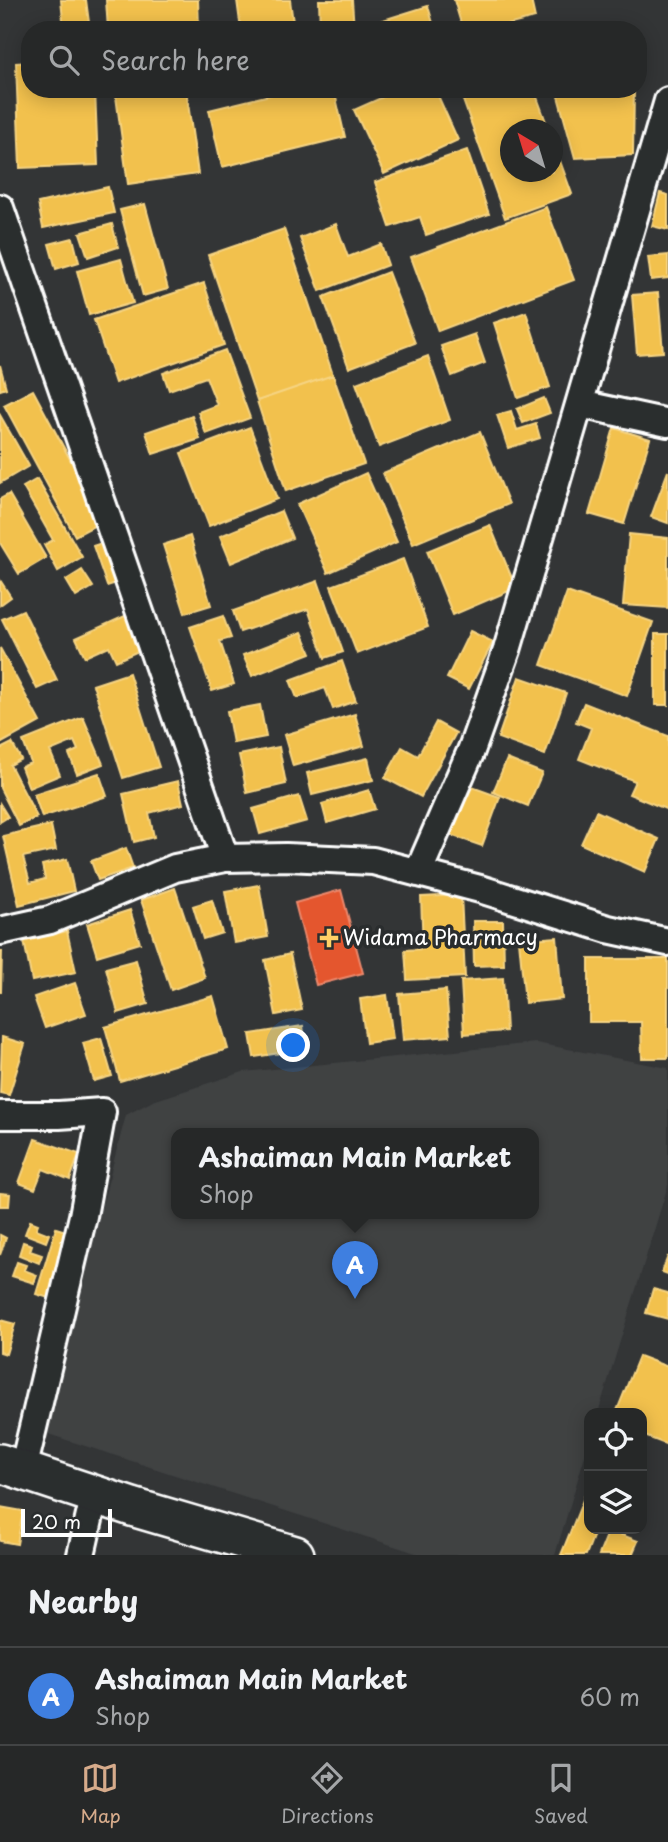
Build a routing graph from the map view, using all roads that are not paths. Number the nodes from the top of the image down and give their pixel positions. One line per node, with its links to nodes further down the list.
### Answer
1 (668, 100): 3 (street)
2 (0, 208): 5 (street)
3 (580, 404): 4 (street); 6 (street)
4 (668, 423)
5 (225, 858): 6 (street); 7 (street)
6 (418, 873): 8 (street)
7 (0, 931)
8 (668, 942)
9 (0, 1115): 10 (street)
10 (11, 1466): 11 (main road)
11 (95, 1493): 12 (street); 13 (main road)
12 (81, 1555)
13 (295, 1555)

